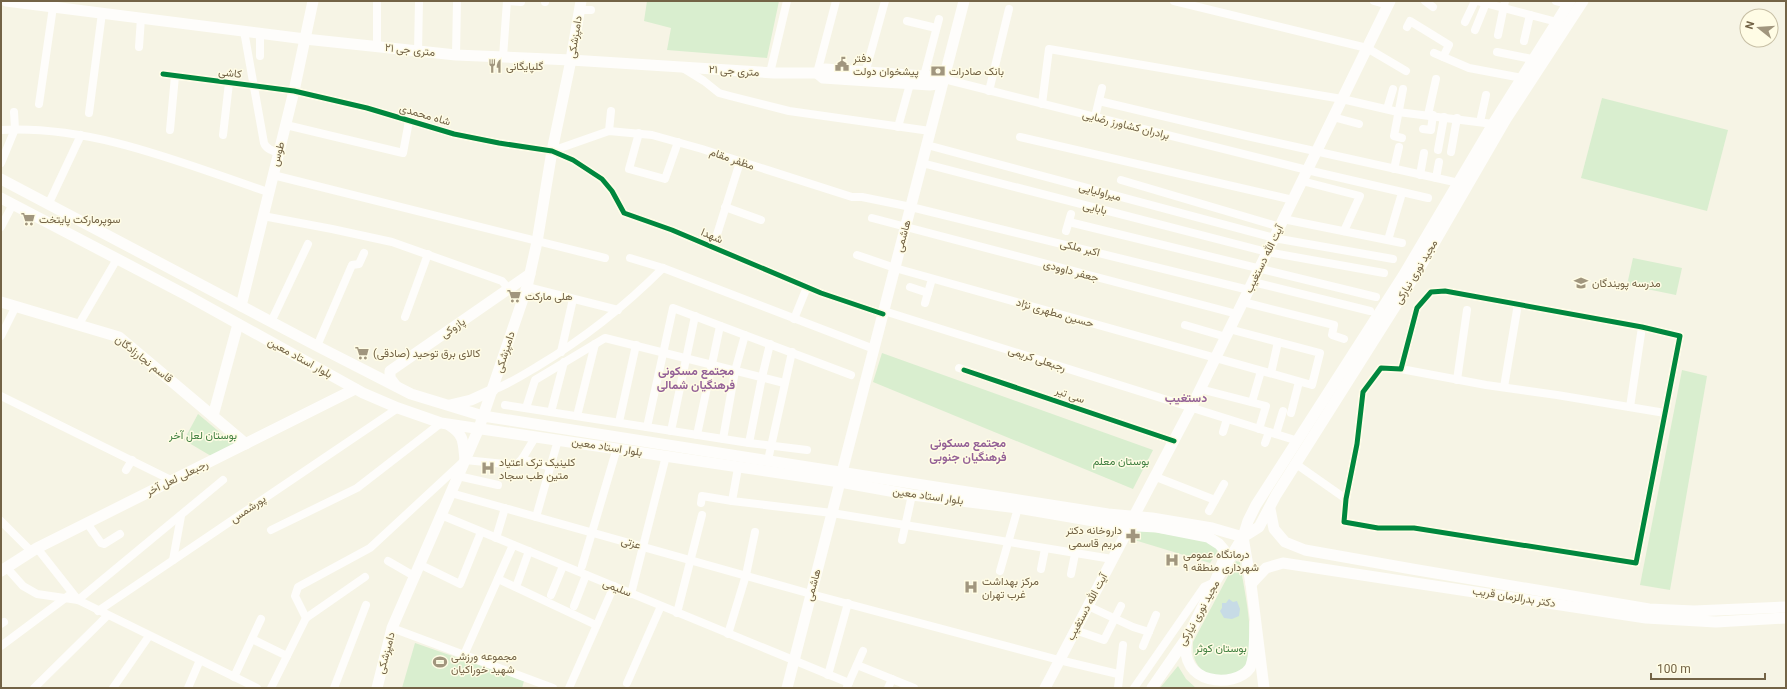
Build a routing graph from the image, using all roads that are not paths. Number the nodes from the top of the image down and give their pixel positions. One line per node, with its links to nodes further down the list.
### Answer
1 (6, 1): 22 (main road, ۲۱ متری جی)
2 (313, 1): 39 (main road, طوس)
3 (377, 1): 42 (street)
4 (419, 1): 44 (street)
5 (457, 1): 47 (street)
6 (507, 1): 17 (street); 49 (street)
7 (787, 1): 55 (street)
8 (836, 1): 56 (street)
9 (885, 1): 59 (street)
10 (964, 1): 62 (main road, هاشمی)
11 (1174, 1): 43 (street)
12 (1374, 1): 18 (street)
13 (1425, 1): 24 (street)
14 (1476, 1): 19 (street); 31 (street)
15 (1556, 1): 20 (street)
16 (1584, 1): 125 (main road, مجید نوری نیارکی)
17 (521, 2)
18 (1389, 3): 43 (main road, آیت الله دستغیب)
19 (1486, 3): 21 (street); 35 (street)
20 (1569, 3): 32 (main road, مجید نوری نیارکی)
21 (1504, 4): 27 (street); 38 (street)
22 (53, 7): 26 (main road, ۲۱ متری جی); 75 (street)
23 (584, 7): 52 (main road, دامپزشکی)
24 (1433, 7)
25 (1009, 9): 71 (street)
26 (102, 13): 28 (main road, ۲۱ متری جی); 81 (street)
27 (1530, 15): 32 (street); 40 (street)
28 (140, 18): 36 (main road, ۲۱ متری جی); 41 (street)
29 (938, 19): 34 (street)
30 (907, 22): 34 (street)
31 (1465, 22)
32 (1556, 22): 51 (main road, مجید نوری نیارکی)
33 (1407, 27): 50 (street)
34 (936, 28): 60 (street)
35 (1475, 30)
36 (244, 31): 37 (main road, ۲۱ متری جی); 66 (street)
37 (260, 33): 39 (main road, ۲۱ متری جی); 48 (street)
38 (1498, 35)
39 (305, 39): 42 (main road, ۲۱ متری جی); 70 (main road, طوس)
40 (1524, 41)
41 (138, 47)
42 (377, 47): 44 (main road, ۲۱ متری جی)
43 (1367, 48): 54 (street); 73 (main road, آیت الله دستغیب)
44 (418, 52): 47 (main road, ۲۱ متری جی)
45 (1497, 52): 51 (street)
46 (1434, 53): 50 (street)
47 (456, 55): 49 (main road, ۲۱ متری جی)
48 (260, 56)
49 (503, 57): 52 (main road, ۲۱ متری جی)
50 (1443, 57): 61 (street)
51 (1532, 59): 61 (main road, مجید نوری نیارکی)
52 (572, 60): 53 (main road, ۲۱ متری جی); 108 (main road, دامپزشکی)
53 (683, 68): 55 (main road, ۲۱ متری جی); 92 (street)
54 (1406, 71)
55 (770, 73): 56 (main road, ۲۱ متری جی)
56 (817, 73): 59 (main road, ۲۱ متری جی)
57 (163, 74): 58 (street, کاشی)
58 (175, 76): 64 (street, کاشی); 96 (street)
59 (864, 76): 60 (main road, ۲۱ متری جی); 65 (main road, ۲۱ متری جی)
60 (924, 76): 62 (main road, ۲۱ متری جی)
61 (1522, 78): 90 (main road, مجید نوری نیارکی)
62 (944, 79): 65 (main road, ۲۱ متری جی); 71 (street, برادران کشاورز رضایی); 98 (main road, هاشمی)
63 (1436, 80): 82 (street)
64 (229, 83): 66 (street, کاشی); 101 (street)
65 (910, 84): 92 (street)
66 (254, 86): 70 (street, کاشی); 111 (street)
67 (1102, 88): 74 (street)
68 (1393, 89): 77 (street)
69 (1403, 89): 80 (street)
70 (294, 91): 87 (street, شاه محمدی); 91 (main road, طوس)
71 (989, 91): 76 (street, برادران کشاورز رضایی)
72 (1486, 95): 88 (street)
73 (1342, 99): 76 (street); 77 (street); 84 (main road, آیت الله دستغیب)
74 (1099, 101): 83 (street); 109 (street)
75 (39, 104)
76 (1042, 104): 83 (street, برادران کشاورز رضایی)
77 (1387, 109): 80 (street)
78 (611, 111): 97 (street)
79 (14, 112): 93 (street)
80 (1398, 112): 82 (street); 103 (street)
81 (89, 113)
82 (1431, 115): 85 (street); 94 (street)
83 (1095, 117): 118 (street, برادران کشاورز رضایی)
84 (1334, 117): 89 (street); 109 (main road, آیت الله دستغیب)
85 (1444, 117): 86 (street); 107 (street)
86 (1457, 118): 88 (street); 110 (street)
87 (408, 120): 91 (street); 108 (street, شاه محمدی)
88 (1480, 122): 90 (street)
89 (1359, 124)
90 (1493, 124): 125 (main road, مجید نوری نیارکی)
91 (286, 125): 111 (main road, طوس)
92 (898, 127): 98 (street)
93 (15, 129): 95 (street); 100 (street); 115 (street)
94 (1423, 129)
95 (1, 130)
96 (170, 130)
97 (609, 131): 99 (street, مظفر مقام); 108 (street, مظفر مقام)
98 (930, 132): 105 (main road, هاشمی)
99 (639, 133): 104 (street, مظفر مقام); 104 (street)
100 (81, 135): 126 (street); 132 (street)
101 (223, 135)
102 (1020, 137): 130 (street)
103 (1402, 138)
104 (678, 142): 113 (street, مظفر مقام)
105 (927, 146): 116 (main road, هاشمی); 143 (street, میراولیایی)
106 (1399, 147): 117 (street)
107 (1438, 150)
108 (552, 151): 145 (main road, دامپزشکی); 148 (street, شهدا)
109 (1316, 152): 117 (street); 118 (main road, آیت الله دستغیب)
110 (1451, 152)
111 (279, 153): 119 (main road, طوس)
112 (1424, 153): 120 (street)
113 (740, 162): 133 (street); 134 (street, مظفر مقام)
114 (1439, 162): 121 (street)
115 (1, 163)
116 (922, 163): 134 (main road, هاشمی); 149 (street, بابایی)
117 (1394, 169): 120 (street)
118 (1307, 170): 124 (main road, آیت الله دستغیب); 127 (street, برادران کشاورز رضایی)
119 (273, 175): 126 (main road, طوس); 145 (street)
120 (1420, 175): 121 (street)
121 (1436, 178): 125 (street)
122 (1, 179): 132 (main road, بلوار استاد معین)
123 (1121, 180): 138 (street)
124 (1302, 181): 130 (main road, آیت الله دستغیب); 142 (street)
125 (1463, 185): 258 (main road, مجید نوری نیارکی); 270 (main road, مجید نوری نیارکی)
126 (268, 192): 135 (main road, طوس)
127 (1402, 193): 129 (street, برادران کشاورز رضایی); 144 (street)
128 (1, 198): 131 (main road, بلوار استاد معین)
129 (1428, 198)
130 (1293, 200): 138 (main road, آیت الله دستغیب)
131 (13, 204): 139 (street); 155 (main road, بلوار استاد معین)
132 (48, 205): 157 (main road, بلوار استاد معین)
133 (725, 207): 137 (street); 148 (street)
134 (911, 207): 140 (main road, هاشمی); 166 (street, اکبر ملکی)
135 (263, 216): 151 (street); 180 (main road, طوس)
136 (872, 218): 140 (street, جعفر داوودی)
137 (761, 220)
138 (1282, 223): 142 (street); 143 (main road, آیت الله دستغیب)
139 (1, 227)
140 (905, 228): 159 (main road, هاشمی); 185 (street, جعفر داوودی)
141 (1066, 231): 160 (street)
142 (1344, 231): 144 (street)
143 (1274, 238): 149 (main road, آیت الله دستغیب); 156 (street, میراولیایی)
144 (1388, 240): 146 (street)
145 (537, 242): 153 (street); 162 (main road, دامپزشکی)
146 (1402, 243)
147 (308, 244): 189 (street)
148 (713, 247): 168 (street, شهدا)
149 (1267, 252): 160 (main road, آیت الله دستغیب); 161 (street, بابایی)
150 (364, 253): 203 (street)
151 (428, 254): 170 (street); 187 (street)
152 (857, 255): 159 (street, حسین مطهری نژاد)
153 (605, 258)
154 (630, 258): 158 (street)
155 (117, 259): 163 (main road, بلوار استاد معین); 190 (street)
156 (1393, 260)
157 (163, 266): 163 (main road); 165 (main road, بلوار استاد معین)
158 (663, 268): 181 (street); 188 (street)
159 (895, 268): 164 (street, حسین مطهری نژاد); 184 (main road, هاشمی)
160 (1259, 269): 166 (main road, آیت الله دستغیب); 173 (street)
161 (1384, 273)
162 (530, 274): 167 (main road, دامپزشکی); 170 (main road, پازوکی)
163 (152, 278): 172 (main road, بلوار استاد معین)
164 (932, 279): 171 (street); 209 (street, حسین مطهری نژاد)
165 (197, 282): 172 (main road); 180 (main road, بلوار استاد معین)
166 (1251, 286): 176 (main road, آیت الله دستغیب); 183 (street, اکبر ملکی)
167 (527, 287): 174 (street); 226 (main road, دامپزشکی)
168 (807, 287): 184 (street, شهدا); 188 (street)
169 (910, 287): 171 (street)
170 (507, 291): 222 (main road, پازوکی)
171 (928, 293): 177 (street)
172 (188, 296): 191 (main road, بلوار استاد معین)
173 (1376, 297)
174 (574, 299): 181 (street); 205 (street)
175 (1, 302): 179 (main road, قاسم نجارزادگان)
176 (1243, 302): 185 (main road, آیت الله دستغیب); 198 (street)
177 (925, 303)
178 (1518, 304): 194 (street); 213 (street); 223 (street)
179 (16, 306): 190 (main road, قاسم نجارزادگان); 197 (street)
180 (241, 306): 189 (main road, بلوار استاد معین)
181 (618, 310): 205 (street)
182 (1467, 310): 219 (street)
183 (1370, 311)
184 (883, 312): 204 (main road, هاشمی); 235 (street, رجبعلی کریمی)
185 (1237, 314): 195 (main road, آیت الله دستغیب)
186 (695, 316): 193 (street); 206 (street); 208 (street)
187 (405, 317)
188 (794, 319): 204 (street)
189 (271, 322): 203 (main road, بلوار استاد معین)
190 (79, 324): 240 (main road, قاسم نجارزادگان)
191 (238, 324): 224 (main road, بلوار استاد معین); 240 (main road)
192 (1184, 325): 195 (street)
193 (720, 326): 196 (street); 211 (street)
194 (1642, 327): 232 (street); 239 (street)
195 (1228, 333): 199 (street); 209 (main road, آیت الله دستغیب)
196 (745, 335): 201 (street); 214 (street)
197 (1, 336)
198 (1344, 339)
199 (1278, 342): 216 (street); 220 (street, حسین مطهری نژاد)
200 (595, 344): 202 (street); 210 (street); 242 (street)
201 (770, 344): 207 (street); 218 (street)
202 (636, 345): 206 (street); 244 (street)
203 (317, 346): 222 (main road, بلوار استاد معین)
204 (874, 349): 276 (main road, هاشمی)
205 (561, 352): 226 (street)
206 (663, 352): 208 (street); 246 (street)
207 (792, 352): 217 (street); 221 (street)
208 (686, 358): 211 (street); 250 (street)
209 (1215, 358): 215 (street, حسین مطهری نژاد); 225 (main road, آیت الله دستغیب)
210 (564, 362): 234 (street); 237 (street)
211 (711, 364): 214 (street); 253 (street)
212 (959, 368): 257 (street, سی تیر)
213 (1401, 369): 219 (street); 283 (street)
214 (735, 371): 218 (street); 255 (street)
215 (1261, 371): 216 (street, حسین مطهری نژاد); 229 (street)
216 (1271, 373): 220 (street, حسین مطهری نژاد)
217 (851, 375)
218 (762, 377): 221 (street); 259 (street)
219 (1457, 380): 223 (street)
220 (1299, 382): 238 (street)
221 (784, 383): 262 (street)
222 (396, 386): 227 (main road, بلوار استاد معین)
223 (1504, 387): 232 (street)
224 (355, 388): 233 (main road, بلوار استاد معین); 261 (main road, رجبعلی لعل آخر)
225 (1200, 389): 229 (street); 235 (main road, آیت الله دستغیب)
226 (493, 390): 231 (main road); 241 (main road, دامپزشکی)
227 (411, 394): 231 (main road, بلوار استاد معین); 233 (main road)
228 (1, 396): 267 (street)
229 (1252, 402): 249 (street)
230 (505, 405): 234 (street)
231 (447, 406): 241 (main road, بلوار استاد معین)
232 (1630, 407): 239 (street)
233 (398, 408): 245 (main road, بلوار استاد معین); 317 (street, پورشمس)
234 (526, 408): 237 (street)
235 (1191, 408): 243 (street, رجبعلی کریمی); 257 (main road, آیت الله دستغیب)
236 (1283, 410): 252 (street)
237 (551, 412): 242 (street)
238 (1292, 413)
239 (1666, 413): 283 (street)
240 (213, 416): 261 (main road, قاسم نجارزادگان)
241 (483, 416): 247 (main road, بلوار استاد معین); 248 (main road, دامپزشکی)
242 (577, 416): 244 (street)
243 (1227, 419): 249 (street, رجبعلی کریمی); 251 (street)
244 (619, 422): 246 (street)
245 (444, 423): 248 (main road, بلوار استاد معین); 268 (main road); 300 (street)
246 (648, 426): 250 (street)
247 (561, 427): 256 (main road); 269 (main road, بلوار استاد معین)
248 (479, 428): 254 (main road, بلوار استاد معین); 268 (main road, دامپزشکی)
249 (1259, 429): 252 (street, رجبعلی کریمی)
250 (670, 431): 253 (street)
251 (1223, 432)
252 (1272, 433): 258 (street, رجبعلی کریمی); 260 (street)
253 (697, 435): 255 (street)
254 (536, 436): 256 (main road, بلوار استاد معین); 266 (street)
255 (723, 439): 259 (street)
256 (558, 440): 263 (main road, بلوار استاد معین); 271 (street)
257 (1174, 441): 275 (main road, آیت الله دستغیب)
258 (1298, 441): 305 (main road, مجید نوری نیارکی)
259 (749, 443): 262 (street)
260 (1265, 443)
261 (246, 444): 277 (main road, رجبعلی لعل آخر)
262 (771, 446): 264 (street); 269 (street)
263 (617, 448): 265 (main road, بلوار استاد معین); 302 (street)
264 (807, 450)
265 (666, 456): 272 (main road, بلوار استاد معین); 310 (street)
266 (522, 459): 268 (street); 271 (street)
267 (132, 460): 273 (street); 277 (street)
268 (465, 460): 274 (main road, دامپزشکی); 355 (street)
269 (768, 460): 276 (main road, بلوار استاد معین)
270 (1296, 464): 283 (street); 289 (main road, مجید نوری نیارکی)
271 (550, 467): 295 (street)
272 (738, 468): 276 (main road, بلوار استاد معین); 285 (street)
273 (126, 470)
274 (458, 476): 280 (street); 281 (main road, دامپزشکی)
275 (1156, 476): 284 (street); 297 (main road, آیت الله دستغیب)
276 (841, 477): 282 (main road, بلوار استاد معین); 291 (main road, هاشمی); 297 (main road, بلوار استاد معین)
277 (172, 480): 298 (main road, رجبعلی لعل آخر)
278 (223, 480): 294 (street)
279 (1224, 484): 284 (street)
280 (498, 485)
281 (451, 493): 287 (street, عزتی); 292 (main road, دامپزشکی)
282 (912, 495): 288 (main road, بلوار استاد معین); 299 (street)
283 (1346, 499)
284 (1215, 500): 290 (street)
285 (732, 501): 286 (street); 291 (street)
286 (701, 503)
287 (504, 508): 295 (street, عزتی); 306 (street)
288 (1018, 508): 297 (main road, بلوار استاد معین); 308 (street)
289 (1270, 509): 305 (main road, مجید نوری نیارکی); 313 (main road, دکتر بدرالزمان قریب)
290 (1209, 511)
291 (832, 513): 299 (street); 339 (main road, هاشمی)
292 (441, 515): 301 (street, سلیمی); 320 (main road, دامپزشکی)
293 (702, 515): 318 (street)
294 (181, 516): 317 (street); 342 (street)
295 (536, 517): 302 (street, عزتی)
296 (1, 521): 312 (street)
297 (1132, 521): 305 (main road, بلوار استاد معین); 316 (main road, آیت الله دستغیب); 333 (main road, بلوار استاد معین)
298 (87, 523): 304 (street); 312 (main road, رجبعلی لعل آخر)
299 (906, 526): 307 (street); 308 (street)
300 (271, 530)
301 (481, 532): 306 (street, سلیمی); 320 (street)
302 (592, 532): 310 (street, عزتی); 323 (street)
303 (755, 532): 329 (street)
304 (120, 534)
305 (1243, 537): 333 (main road, مجید نوری نیارکی); 334 (main road)
306 (496, 538): 309 (street, سلیمی)
307 (902, 540)
308 (1009, 543): 311 (street); 326 (street)
309 (513, 545): 314 (street, سلیمی); 332 (street)
310 (642, 546): 318 (street, عزتی); 338 (street)
311 (1045, 549): 315 (street); 324 (street)
312 (34, 550): 325 (main road, رجبعلی لعل آخر); 337 (street)
313 (1305, 550): 321 (main road); 349 (main road, دکتر بدرالزمان قریب)
314 (529, 552): 322 (street, سلیمی); 336 (street)
315 (1075, 554): 316 (street); 327 (street)
316 (1112, 559): 347 (main road, آیت الله دستغیب)
317 (174, 560): 350 (street, پورشمس)
318 (691, 560): 329 (street, عزتی); 351 (street)
319 (388, 561): 330 (street)
320 (419, 564): 330 (main road, دامپزشکی)
321 (1303, 565): 334 (main road, دکتر بدرالزمان قریب); 357 (main road, دکتر بدرالزمان قریب)
322 (563, 566): 328 (street, سلیمی); 340 (street)
323 (582, 566)
324 (1040, 569)
325 (4, 570): 341 (street)
326 (1000, 571)
327 (1071, 574)
328 (586, 575): 335 (street, سلیمی); 345 (street)
329 (746, 575): 339 (street, عزتی); 363 (street)
330 (414, 576): 360 (main road, دامپزشکی)
331 (365, 577): 355 (street)
332 (498, 579): 336 (street); 371 (street)
333 (1215, 582): 365 (main road, مجید نوری نیارکی); 397 (street)
334 (1252, 584): 358 (main road)
335 (614, 586): 338 (street, سلیمی); 359 (street)
336 (516, 587): 359 (street)
337 (72, 592): 341 (street); 342 (street)
338 (631, 594): 346 (street, سلیمی)
339 (811, 594): 343 (street, عزتی); 375 (main road, هاشمی)
340 (551, 595)
341 (66, 597): 342 (street); 368 (street)
342 (78, 600): 350 (street)
343 (848, 603): 374 (street, عزتی); 378 (street)
344 (366, 605): 388 (street)
345 (574, 606)
346 (661, 606): 351 (street, سلیمی); 381 (street)
347 (1088, 606): 356 (street); 361 (main road, آیت الله دستغیب)
348 (1121, 606): 356 (street)
349 (1786, 607)
350 (98, 611): 353 (street)
351 (677, 613): 363 (street, سلیمی)
352 (1156, 615): 362 (street)
353 (107, 616): 364 (street); 383 (street)
354 (261, 618): 366 (street)
355 (306, 618): 372 (street)
356 (1115, 618): 361 (street); 362 (street)
357 (1786, 618)
358 (1255, 622): 365 (main road); 399 (main road)
359 (596, 625): 391 (street)
360 (392, 628): 371 (street); 389 (main road, دامپزشکی)
361 (1075, 630): 374 (main road, آیت الله دستغیب)
362 (1149, 632): 369 (street)
363 (728, 634): 375 (street, سلیمی)
364 (149, 636): 373 (street); 384 (street)
365 (1188, 636): 398 (main road, مجید نوری نیارکی)
366 (252, 639): 372 (street); 379 (street)
367 (1122, 645): 377 (street)
368 (1, 646)
369 (1143, 646)
370 (864, 651): 376 (street)
371 (464, 655): 390 (street)
372 (287, 656): 387 (street)
373 (200, 660): 379 (street); 385 (street)
374 (1059, 660): 377 (street, عزتی); 395 (main road, آیت الله دستغیب)
375 (794, 661): 378 (street, سلیمی); 392 (main road, هاشمی)
376 (857, 665): 380 (street); 382 (street)
377 (1118, 674): 396 (street)
378 (828, 675): 382 (street, سلیمی)
379 (234, 677): 386 (street)
380 (892, 679): 393 (street); 394 (street)
381 (627, 683)
382 (848, 686)
383 (34, 688)
384 (113, 688)
385 (188, 688)
386 (257, 688)
387 (271, 688)
388 (334, 688)
389 (377, 688)
390 (553, 688)
391 (569, 688)
392 (787, 688)
393 (888, 688)
394 (914, 688)
395 (1045, 688)
396 (1118, 688)
397 (1134, 688)
398 (1152, 688)
399 (1264, 688)

